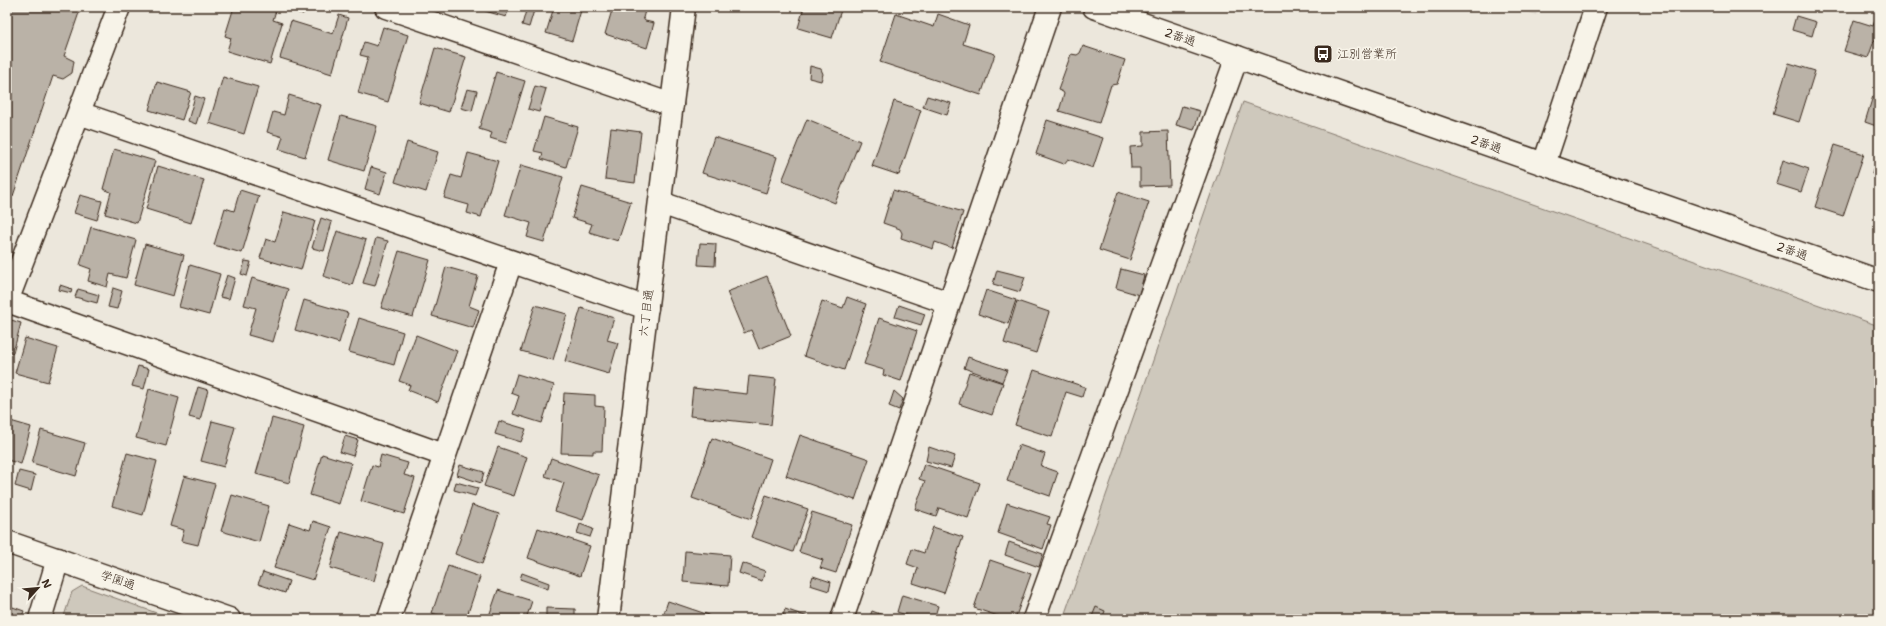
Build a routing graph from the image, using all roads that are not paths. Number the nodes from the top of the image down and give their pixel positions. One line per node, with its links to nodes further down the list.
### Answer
1 (119, 7): 9 (street)
2 (386, 7): 8 (street)
3 (684, 7): 8 (street, 六丁目通)
4 (1050, 7): 15 (street)
5 (1094, 7): 7 (street, 2番通)
6 (1596, 7): 10 (street)
7 (1237, 57): 10 (street, 2番通); 25 (street)
8 (672, 105): 11 (street, 六丁目通)
9 (79, 113): 12 (street); 14 (street)
10 (1544, 164): 13 (street, 2番通)
11 (661, 202): 15 (street); 16 (street, 六丁目通)
12 (511, 262): 16 (street); 17 (street)
13 (1879, 281)
14 (7, 301): 17 (street)
15 (949, 303): 24 (street)
16 (647, 308): 23 (street, 六丁目通)
17 (444, 455): 22 (street)
18 (7, 542): 19 (street, 学園通)
19 (58, 559): 20 (street); 21 (street, 学園通)
20 (40, 619)
21 (229, 619)
22 (389, 619)
23 (608, 619)
24 (842, 619)
25 (1034, 619)

